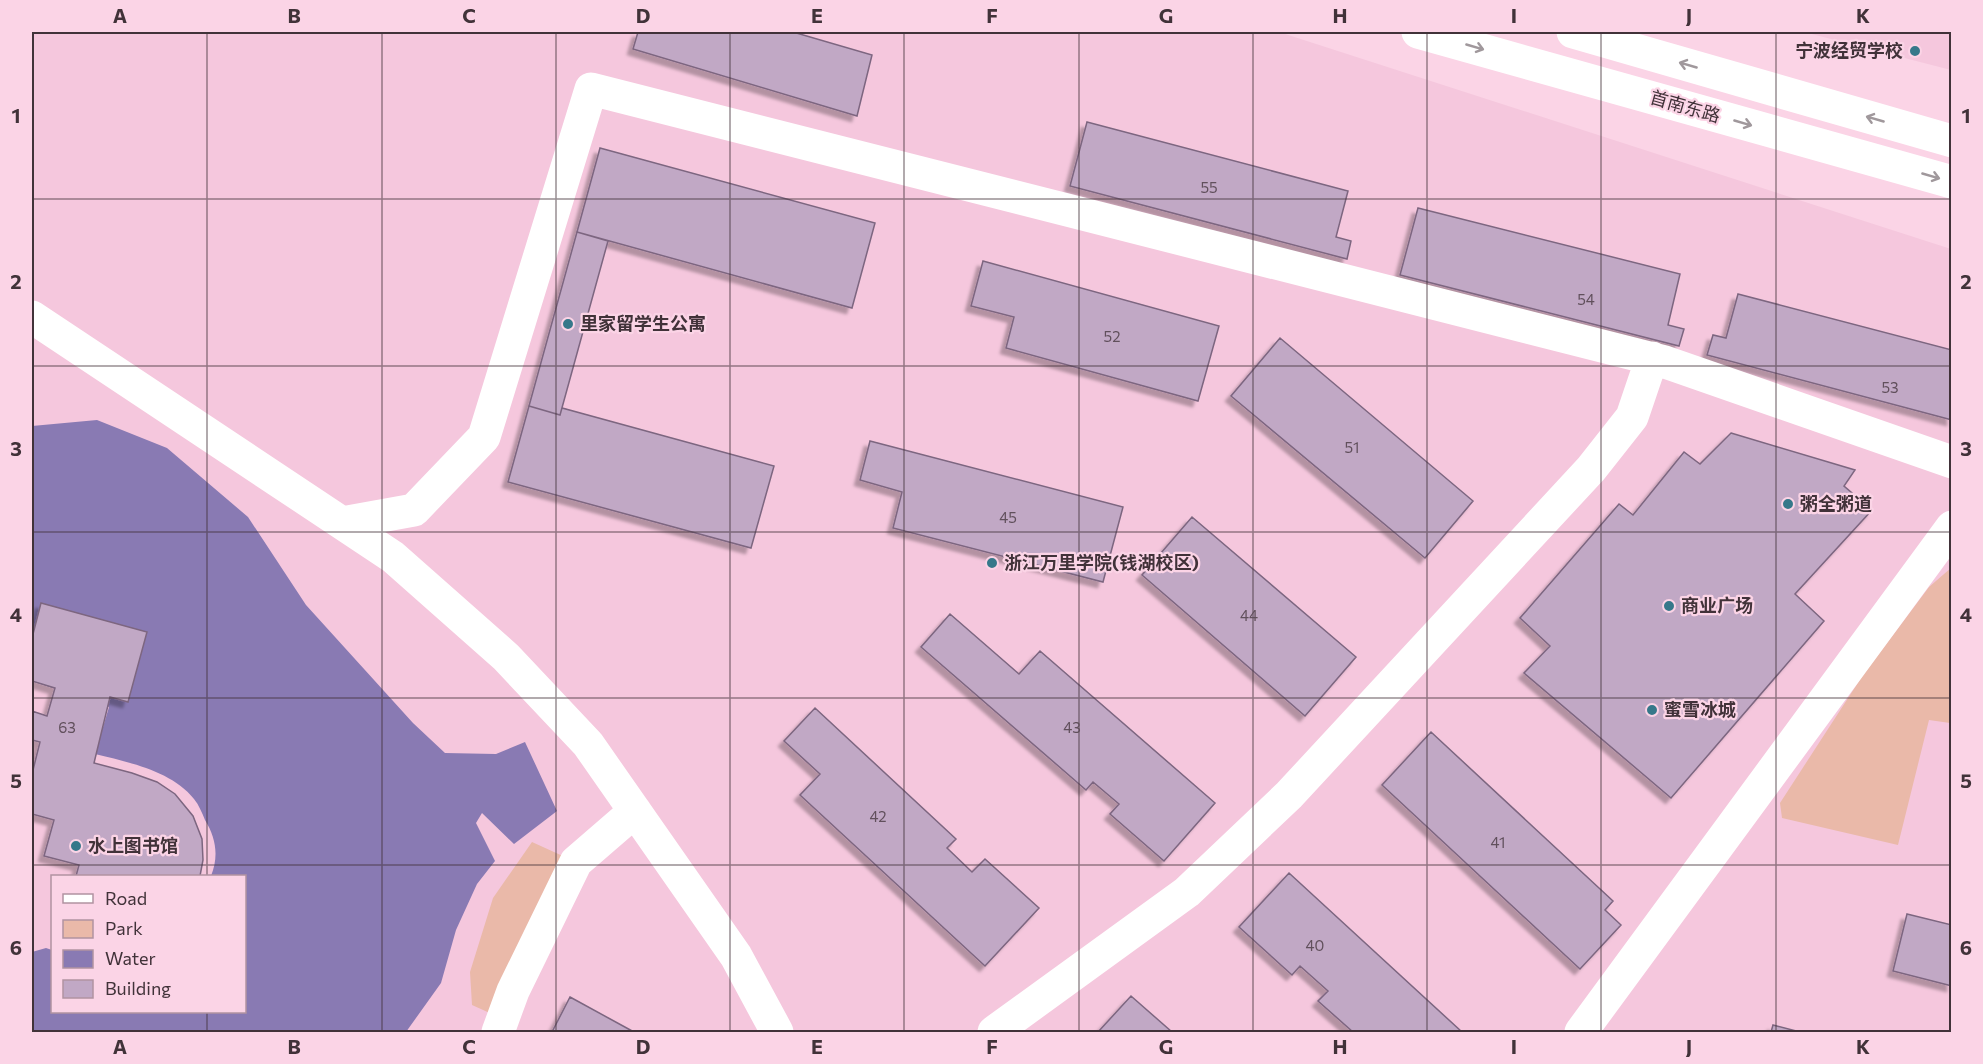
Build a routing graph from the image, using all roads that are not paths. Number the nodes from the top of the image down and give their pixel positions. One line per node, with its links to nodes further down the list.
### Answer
1 (1418, 32): 4 (main road, 首南东路, one-way to 4)
2 (1573, 32): 3 (main road, one-way to 2)
3 (1952, 141)
4 (1952, 182)
5 (32, 317): 8 (main road)
6 (1652, 358): 7 (main road); 8 (main road); 13 (main road)
7 (1952, 462)
8 (342, 523): 10 (main road)
9 (1952, 527): 14 (main road)
10 (635, 812): 11 (main road); 12 (main road)
11 (498, 1032)
12 (777, 1032)
13 (994, 1032)
14 (1581, 1032)

